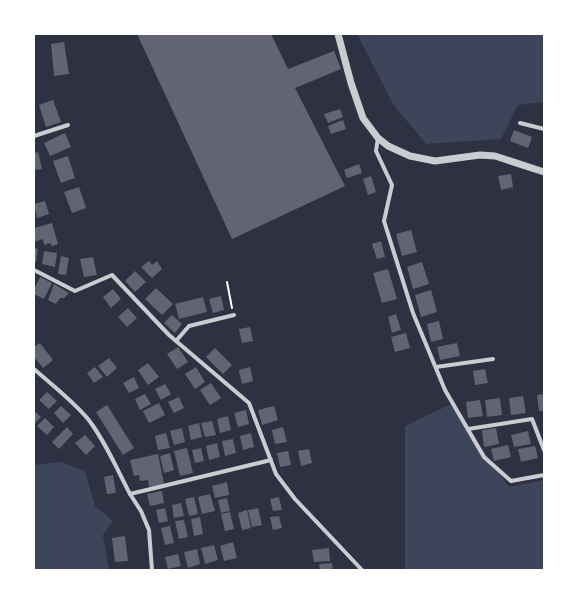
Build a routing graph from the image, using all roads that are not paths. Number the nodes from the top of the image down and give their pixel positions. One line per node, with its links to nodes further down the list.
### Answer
1 (338, 34): 6 (street)
2 (520, 123): 4 (street)
3 (68, 125): 5 (street)
4 (544, 129)
5 (34, 136)
6 (378, 138): 7 (street); 12 (street)
7 (544, 172)
8 (34, 270): 10 (street)
9 (234, 315): 10 (street)
10 (176, 341): 16 (street)
11 (493, 359): 12 (street)
12 (436, 367): 14 (street)
13 (34, 369): 18 (street)
14 (468, 429): 15 (street); 17 (street)
15 (544, 450)
16 (271, 460): 18 (street); 20 (street)
17 (544, 475)
18 (130, 494): 19 (street)
19 (152, 570)
20 (362, 570)

